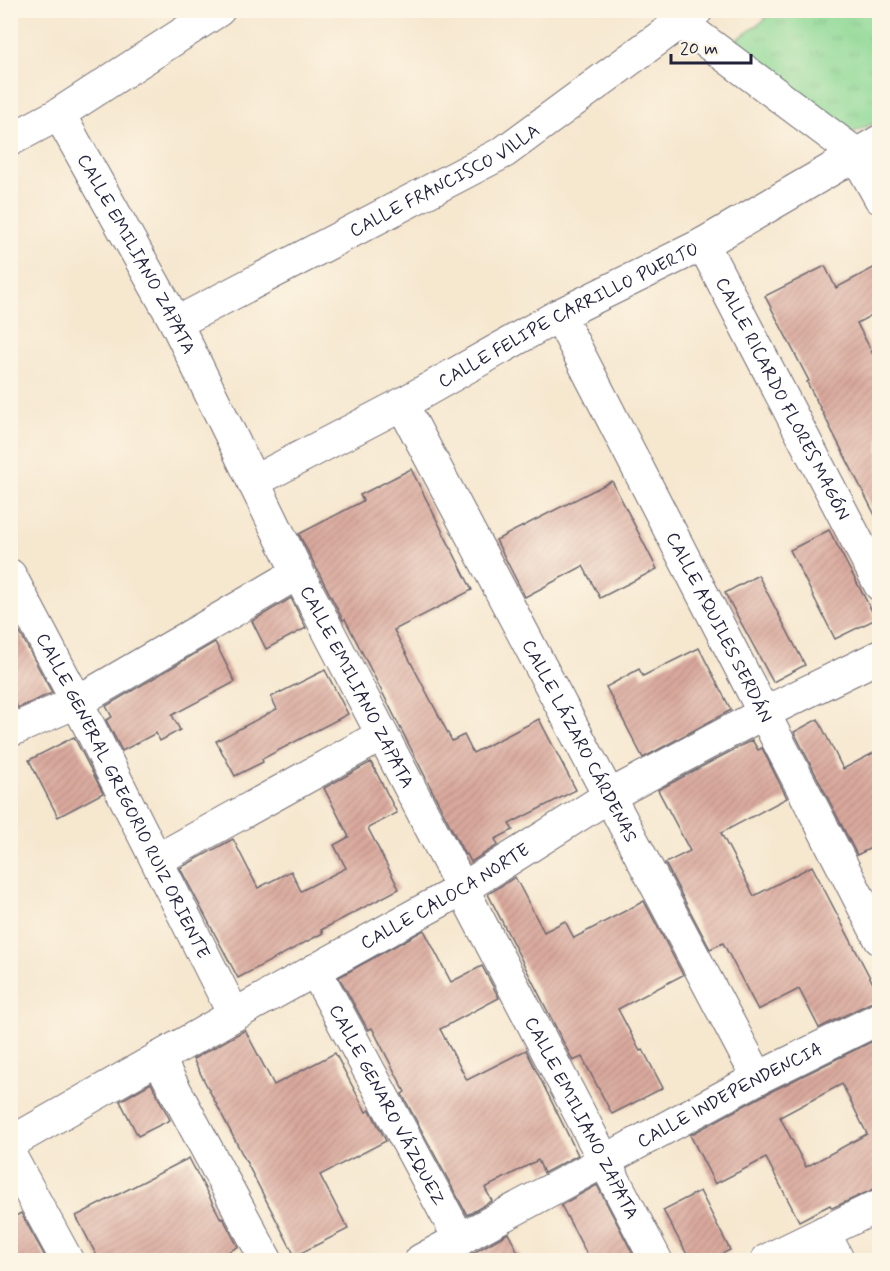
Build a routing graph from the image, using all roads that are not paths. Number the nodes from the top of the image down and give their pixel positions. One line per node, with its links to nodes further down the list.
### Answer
1 (219, 10): 3 (street)
2 (684, 15): 5 (street); 9 (street, CALLE FRANCISCO VILLA)
3 (59, 114): 4 (street); 9 (street, CALLE EMILIANO ZAPATA)
4 (10, 140)
5 (867, 147): 6 (street); 7 (street, CALLE FELIPE CARRILLO PUERTO)
6 (879, 198)
7 (703, 244): 8 (street, CALLE FELIPE CARRILLO PUERTO); 14 (street, CALLE RICARDO FLORES MAGÓN)
8 (559, 315): 10 (street, CALLE FELIPE CARRILLO PUERTO); 17 (street, CALLE AQUILES SERDÁN)
9 (176, 323): 11 (street, CALLE EMILIANO ZAPATA)
10 (402, 404): 11 (street, CALLE FELIPE CARRILLO PUERTO); 20 (street, CALLE LÁZARO CÁRDENAS)
11 (254, 482): 12 (street, CALLE EMILIANO ZAPATA)
12 (298, 573): 16 (street); 19 (street, CALLE EMILIANO ZAPATA)
13 (10, 575): 16 (street, CALLE GENERAL GREGORIO RUIZ ORIENTE)
14 (879, 585)
15 (879, 656): 17 (street, CALLE CALOCA NORTE)
16 (77, 702): 18 (street); 21 (street, CALLE GENERAL GREGORIO RUIZ ORIENTE)
17 (762, 714): 20 (street, CALLE CALOCA NORTE); 23 (street, CALLE AQUILES SERDÁN)
18 (10, 731)
19 (382, 735): 21 (street); 22 (street, CALLE EMILIANO ZAPATA)
20 (609, 796): 22 (street, CALLE CALOCA NORTE); 28 (street, CALLE LÁZARO CÁRDENAS)
21 (158, 860): 25 (street, CALLE GENERAL GREGORIO RUIZ ORIENTE)
22 (462, 889): 24 (street, CALLE CALOCA NORTE); 31 (street, CALLE EMILIANO ZAPATA)
23 (879, 939)
24 (315, 970): 25 (street, CALLE CALOCA NORTE); 34 (street, CALLE GENARO VÁZQUEZ)
25 (234, 1015): 27 (street, CALLE CALOCA NORTE)
26 (879, 1018): 28 (street, CALLE INDEPENDENCIA)
27 (158, 1058): 29 (street, CALLE CALOCA NORTE); 36 (street)
28 (758, 1078): 31 (street, CALLE INDEPENDENCIA)
29 (10, 1143)
30 (10, 1155): 35 (street)
31 (604, 1160): 34 (street, CALLE INDEPENDENCIA); 38 (street, CALLE EMILIANO ZAPATA)
32 (879, 1205): 33 (street)
33 (824, 1232): 39 (street); 40 (street)
34 (460, 1240): 37 (street, CALLE INDEPENDENCIA)
35 (67, 1260)
36 (266, 1260)
37 (422, 1260)
38 (656, 1260)
39 (767, 1260)
40 (838, 1260)

